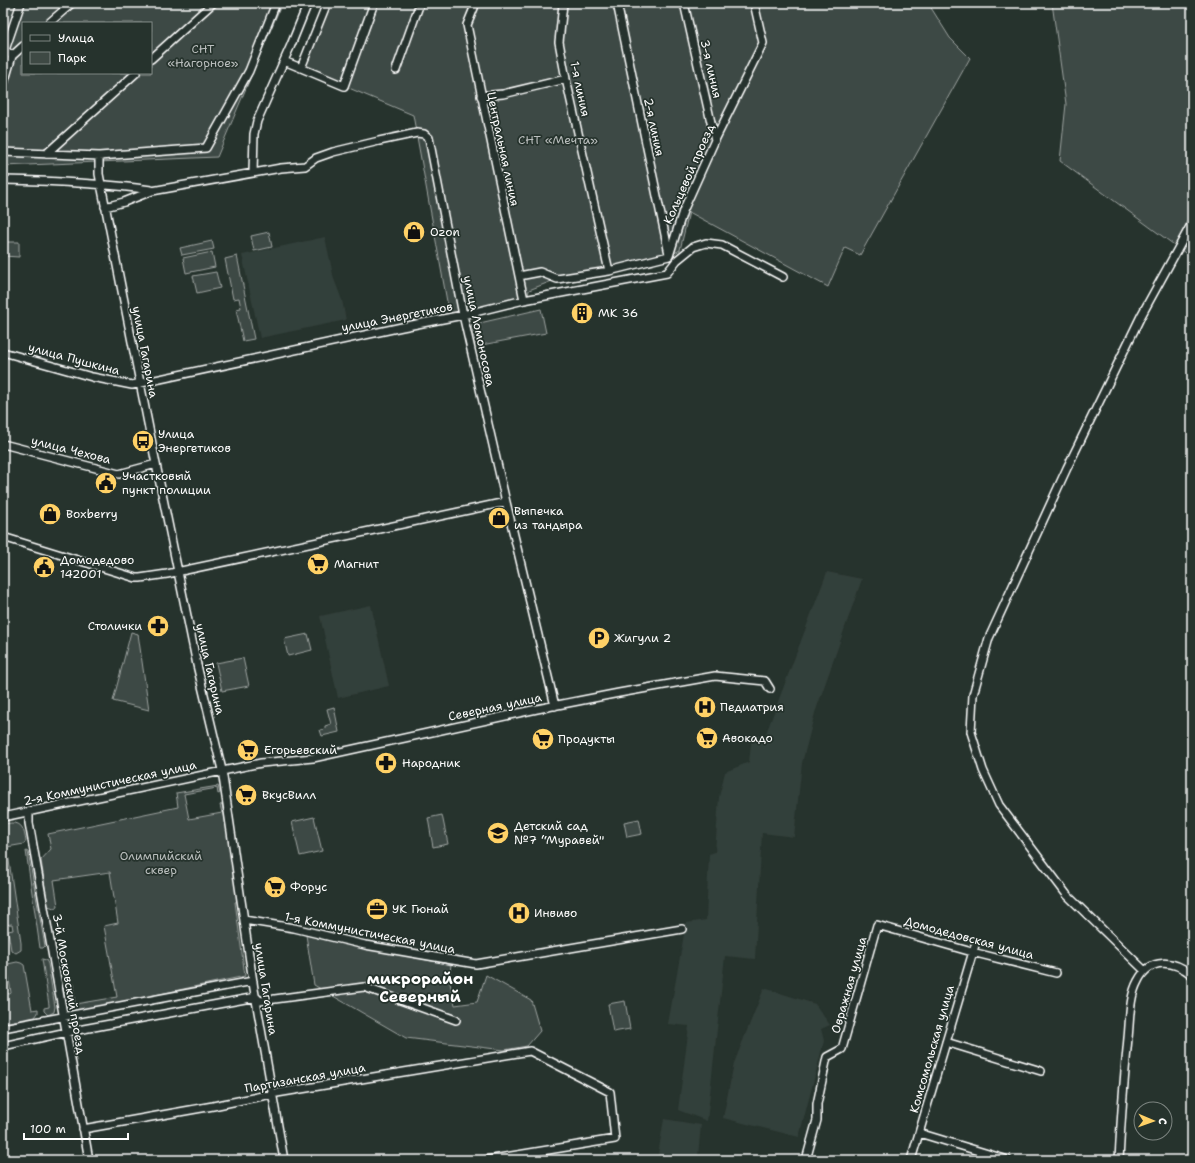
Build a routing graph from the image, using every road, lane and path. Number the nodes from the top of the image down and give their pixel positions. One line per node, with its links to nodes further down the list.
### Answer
1 (21, 3): 16 (street)
2 (72, 3): 14 (street)
3 (214, 3): 17 (street)
4 (276, 3): 28 (street)
5 (308, 3): 18 (street)
6 (327, 3): 19 (street)
7 (374, 3): 19 (street)
8 (420, 3): 20 (street)
9 (475, 3): 24 (street, Центральная линия)
10 (617, 3): 37 (street, 2-я линия)
11 (684, 3): 25 (street, 3-я линия)
12 (754, 3): 25 (street, Кольцевой проезд)
13 (563, 4): 22 (street, 1-я линия)
14 (50, 22)
15 (22, 47): 16 (street)
16 (12, 56): 23 (street)
17 (152, 58)
18 (284, 61): 19 (street); 29 (street)
19 (301, 68)
20 (396, 70)
21 (135, 74): 27 (street)
22 (566, 79): 24 (street); 38 (street, 1-я линия)
23 (3, 87)
24 (481, 96): 39 (street, Центральная линия)
25 (715, 140): 37 (street, Кольцевой проезд)
26 (3, 152): 27 (street)
27 (46, 154): 28 (street)
28 (99, 156): 31 (street, улица Гагарина)
29 (253, 173): 33 (street); 42 (street, улица Ломоносова)
30 (3, 180): 31 (street)
31 (102, 186): 32 (street); 35 (street, улица Гагарина)
32 (122, 187): 33 (street); 34 (street)
33 (152, 190): 34 (street)
34 (124, 202): 35 (street)
35 (105, 207): 44 (street, улица Гагарина)
36 (1192, 223): 59 (street)
37 (669, 256): 38 (street)
38 (609, 271): 39 (street)
39 (518, 276): 41 (street, Центральная линия)
40 (783, 277): 41 (street, улица Энергетиков)
41 (524, 300): 42 (street, улица Энергетиков)
42 (463, 315): 44 (street, улица Энергетиков); 47 (street, улица Ломоносова)
43 (3, 352): 44 (street, улица Пушкина)
44 (140, 383): 46 (street, улица Гагарина)
45 (3, 444): 46 (street, улица Чехова)
46 (156, 464): 49 (street, улица Гагарина)
47 (506, 502): 49 (street); 51 (street, улица Ломоносова)
48 (3, 537): 49 (street)
49 (178, 572): 52 (street, улица Гагарина)
50 (770, 689): 51 (street, Северная улица)
51 (555, 706): 52 (street, Северная улица)
52 (222, 770): 53 (street, 2-я Коммунистическая улица); 55 (street, улица Гагарина)
53 (29, 811): 54 (street, 2-я Коммунистическая улица); 64 (street, 3-й Московский проезд)
54 (3, 817)
55 (244, 920): 57 (street, 1-я Коммунистическая улица); 62 (street, улица Гагарина)
56 (877, 925): 58 (street, Домодедовская улица); 77 (street, Овражная улица)
57 (682, 929)
58 (974, 949): 60 (street, Домодедовская улица); 68 (street, Комсомольская улица)
59 (1146, 971): 61 (street); 80 (street)
60 (1056, 973)
61 (1192, 975)
62 (253, 981): 63 (street, улица Гагарина); 64 (street)
63 (256, 997): 65 (street); 67 (street); 71 (street, улица Гагарина)
64 (64, 1017): 66 (street); 67 (street, 3-й Московский проезд)
65 (456, 1020)
66 (3, 1028)
67 (66, 1032): 69 (street); 72 (street, 3-й Московский проезд)
68 (946, 1042): 70 (street); 73 (street, Комсомольская улица)
69 (3, 1046)
70 (1041, 1071)
71 (272, 1094): 72 (street, Партизанская улица); 75 (street, улица Гагарина); 76 (street, Партизанская улица)
72 (83, 1129): 74 (street, 3-й Московский проезд)
73 (919, 1133): 78 (street, Комсомольская улица); 79 (street)
74 (89, 1160)
75 (284, 1160)
76 (487, 1160)
77 (806, 1160)
78 (911, 1160)
79 (1008, 1160)
80 (1119, 1160)

